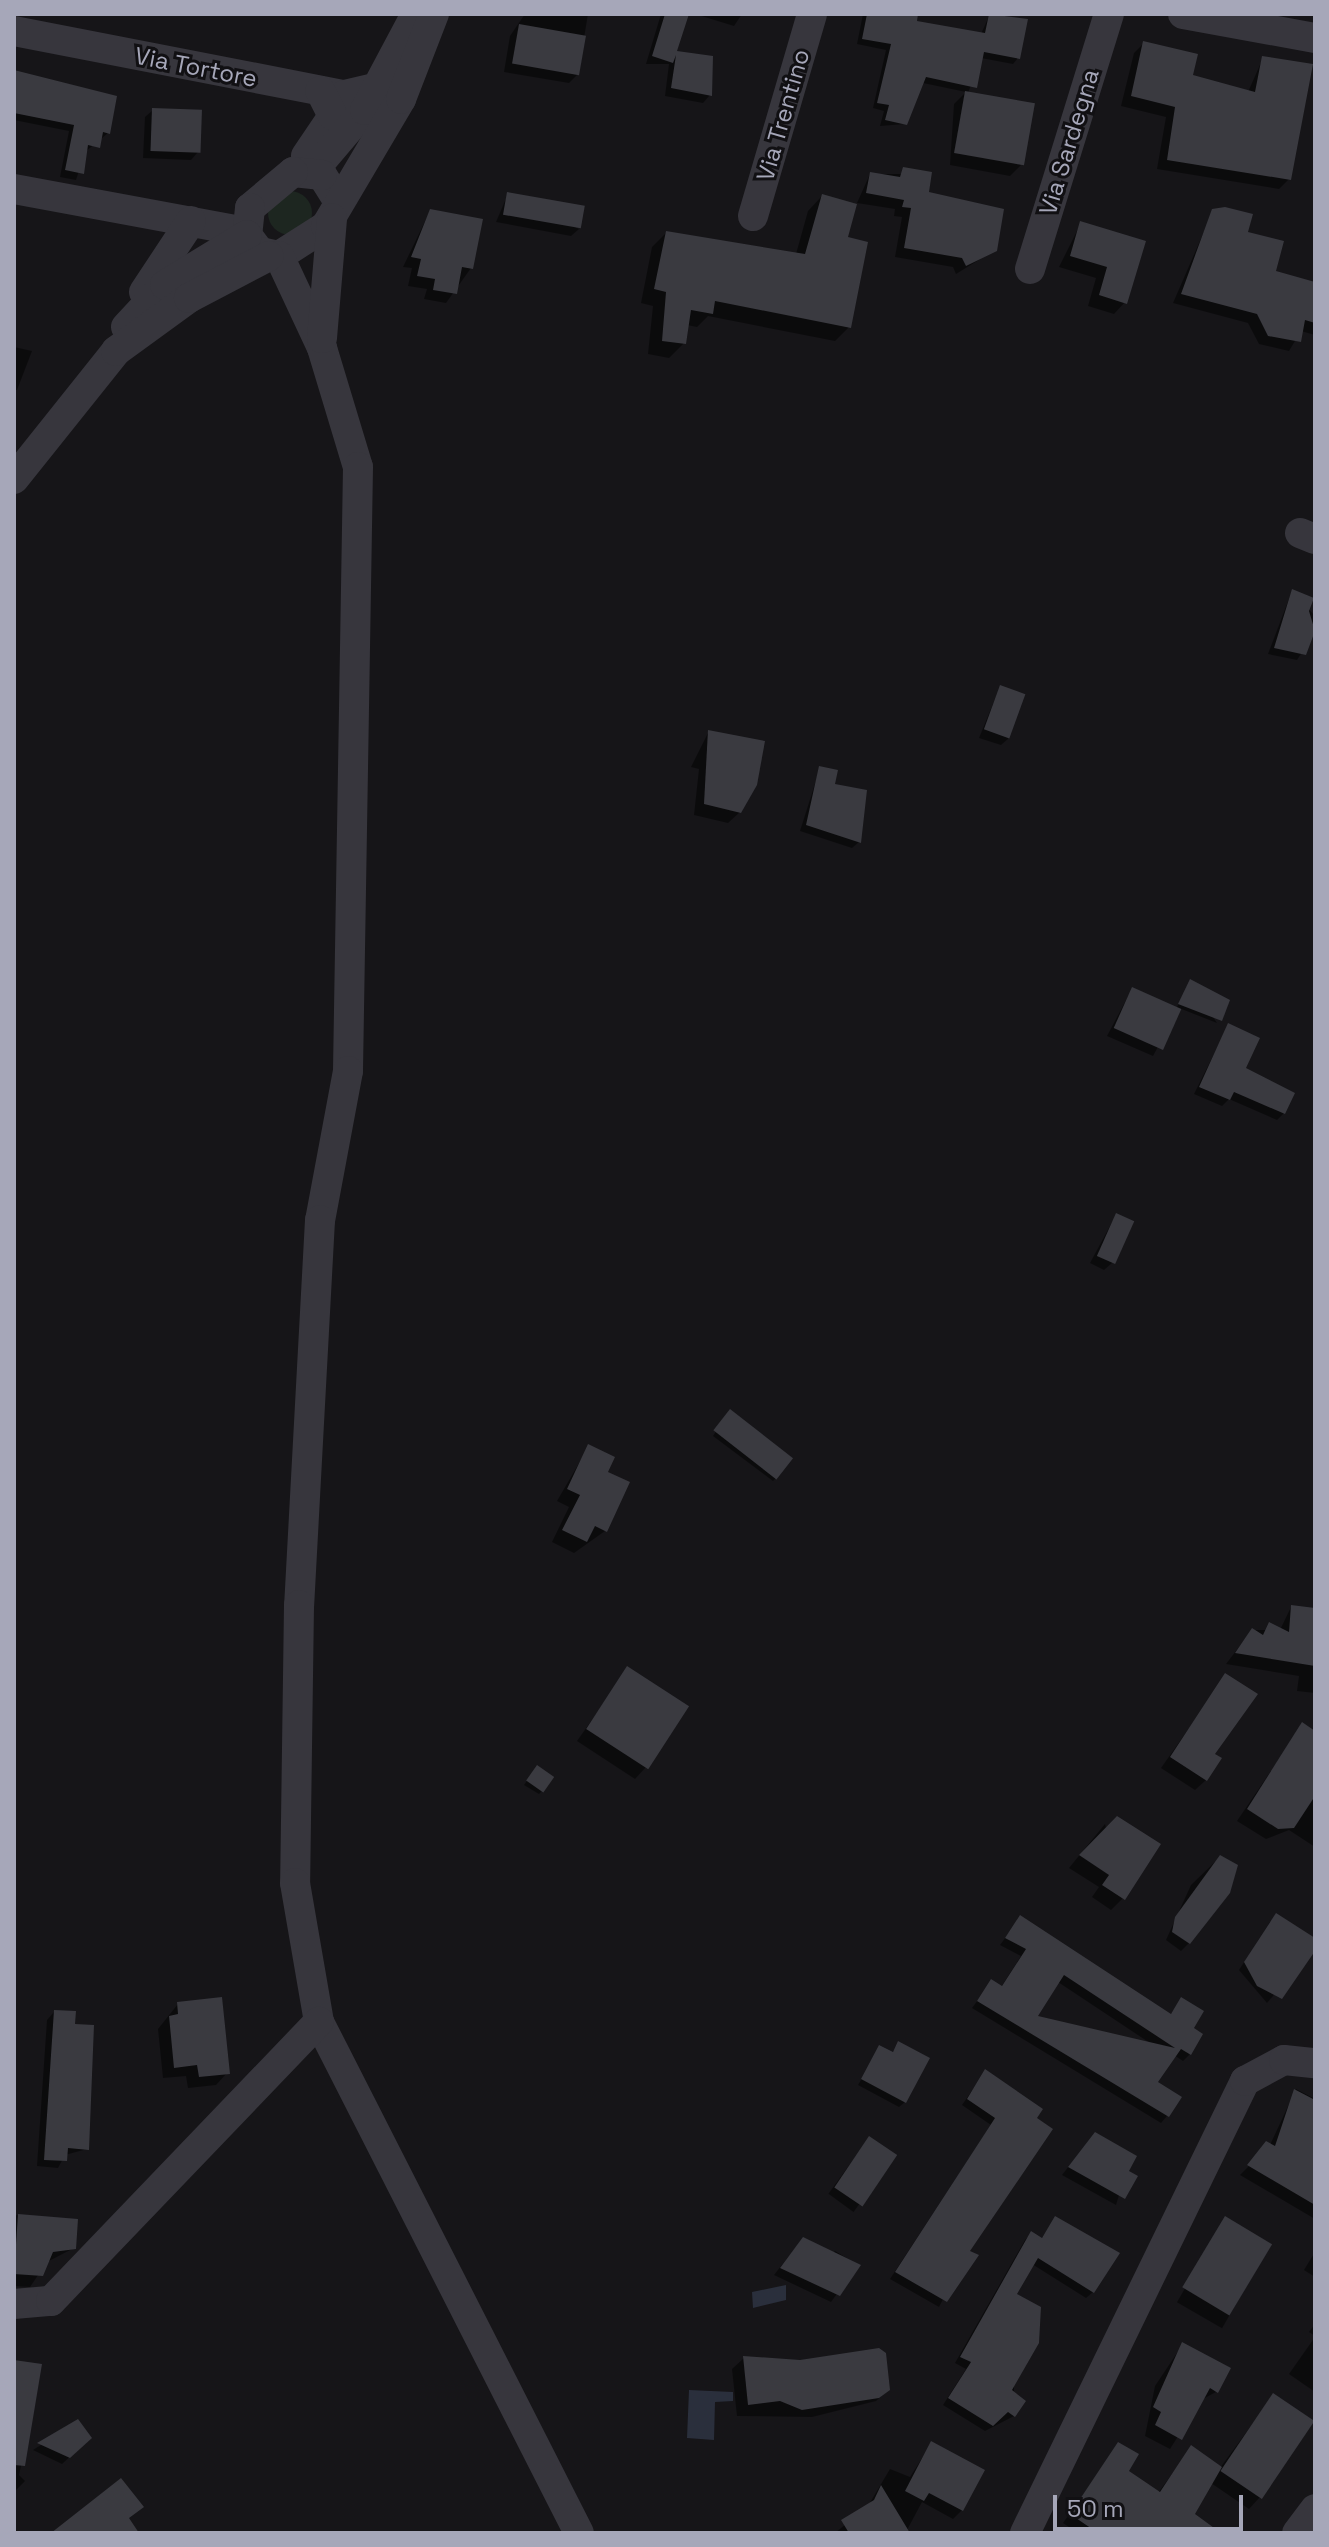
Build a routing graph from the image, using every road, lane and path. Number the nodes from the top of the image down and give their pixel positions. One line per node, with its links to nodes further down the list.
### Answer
1 (416, 14): 8 (street)
2 (434, 14): 12 (street)
3 (812, 14): 13 (street, Via Trentino)
4 (1109, 14): 17 (street, Via Sardegna)
5 (1183, 14): 7 (street)
6 (14, 31): 9 (street, Via Tortore)
7 (1315, 38)
8 (378, 87): 9 (street, Via Tortore); 10 (street)
9 (320, 91): 10 (street)
10 (303, 171): 12 (street); 15 (street)
11 (14, 189): 14 (street)
12 (334, 209): 16 (street); 19 (street)
13 (753, 216)
14 (191, 221): 15 (street); 18 (street)
15 (247, 225): 16 (street); 18 (street)
16 (274, 256): 19 (street); 20 (street)
17 (1030, 269)
18 (129, 321): 20 (street)
19 (322, 348): 22 (street)
20 (116, 351): 21 (street)
21 (14, 479)
22 (319, 2022): 24 (street); 26 (street)
23 (1315, 2063): 27 (street)
24 (14, 2304)
25 (1315, 2509): 28 (street)
26 (579, 2533)
27 (1025, 2533)
28 (1297, 2533)

